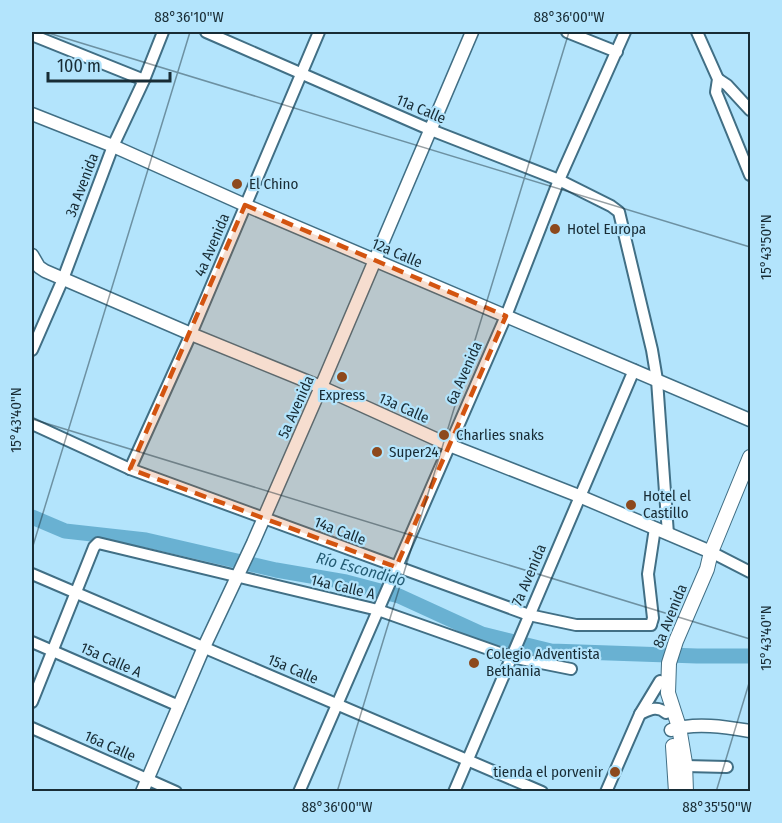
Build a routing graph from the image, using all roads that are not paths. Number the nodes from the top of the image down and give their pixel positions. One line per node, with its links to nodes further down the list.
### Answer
1 (163, 32): 12 (street, 3a Avenida)
2 (206, 32): 10 (street, 11a Calle)
3 (319, 32): 10 (street, 4a Avenida)
4 (472, 32): 15 (street, 5a Avenida)
5 (567, 32): 9 (street)
6 (626, 32): 9 (street, 6a Avenida)
7 (697, 32): 11 (street)
8 (32, 35): 12 (street)
9 (616, 52): 18 (street, 6a Avenida)
10 (301, 73): 15 (street, 11a Calle); 19 (street, 4a Avenida)
11 (718, 79): 13 (street); 17 (street)
12 (144, 80): 16 (street, 3a Avenida)
13 (750, 109)
14 (32, 114): 16 (street, 12a Calle)
15 (431, 130): 18 (street, 11a Calle); 21 (street, 5a Avenida)
16 (113, 146): 19 (street, 12a Calle); 22 (street, 3a Avenida)
17 (750, 176)
18 (559, 180): 23 (street, 6a Avenida); 27 (street, 11a Calle)
19 (245, 205): 21 (street, 12a Calle); 24 (street, 4a Avenida)
20 (32, 255): 22 (street, 13a Calle)
21 (374, 260): 23 (street, 12a Calle); 28 (street, 5a Avenida)
22 (63, 279): 24 (street, 13a Calle); 25 (street, 3a Avenida)
23 (506, 316): 26 (street, 12a Calle); 31 (street, 6a Avenida)
24 (191, 334): 28 (street, 13a Calle); 33 (street, 4a Avenida)
25 (32, 350)
26 (634, 370): 27 (street, 12a Calle); 34 (street, 7a Avenida)
27 (657, 380): 29 (street, 12a Calle); 37 (street)
28 (321, 387): 31 (street, 13a Calle); 35 (street, 5a Avenida)
29 (750, 420)
30 (32, 424): 33 (street, 14a Calle)
31 (449, 445): 34 (street, 13a Calle); 39 (street, 6a Avenida)
32 (750, 456): 38 (main road, 8a Avenida)
33 (130, 469): 35 (street, 14a Calle)
34 (579, 496): 36 (street, 13a Calle); 45 (street, 7a Avenida)
35 (263, 518): 39 (street, 14a Calle); 41 (street, 5a Avenida)
36 (655, 528): 37 (street, 13a Calle); 45 (street, 14a Calle)
37 (668, 534): 38 (street, 13a Calle)
38 (711, 552): 40 (street, 13a Calle); 50 (main road, 8a Avenida)
39 (394, 571): 44 (street, 6a Avenida); 45 (street, 14a Calle)
40 (750, 572)
41 (238, 573): 43 (street, 14a Calle A); 44 (street, 14a Calle A); 47 (street, 5a Avenida)
42 (32, 574): 43 (street, 15a Calle)
43 (74, 592): 47 (street, 15a Calle); 48 (street)
44 (379, 609): 49 (street, 14a Calle A); 54 (street, 6a Avenida)
45 (529, 615): 49 (street, 7a Avenida)
46 (32, 642): 48 (street, 15a Calle A)
47 (204, 647): 54 (street, 15a Calle); 55 (street, 5a Avenida)
48 (52, 650): 53 (street); 55 (street, 15a Calle A)
49 (512, 654): 51 (street, 14a Calle A); 61 (street, 7a Avenida)
50 (666, 662): 52 (main road, 8a Avenida); 59 (main road, 8a Avenida)
51 (571, 669)
52 (660, 681): 56 (main road, 8a Avenida); 57 (street, 8a Avenida)
53 (32, 702)
54 (337, 704): 61 (street, 15a Calle); 67 (street, 6a Avenida)
55 (178, 706): 64 (street, 5a Avenida)
56 (666, 713): 57 (street); 59 (main road, 8a Avenida)
57 (640, 714): 70 (street, 8a Avenida)
58 (32, 728): 64 (street, 16a Calle)
59 (675, 729): 60 (street); 62 (main road); 71 (main road)
60 (750, 730)
61 (468, 759): 68 (street, 7a Avenida); 69 (street, 15a Calle)
62 (685, 766): 63 (street); 72 (main road)
63 (727, 767)
64 (147, 779): 65 (street, 5a Avenida); 66 (street, 16a Calle)
65 (142, 792)
66 (176, 792)
67 (299, 792)
68 (454, 792)
69 (542, 792)
70 (606, 792)
71 (676, 792)
72 (686, 792)

